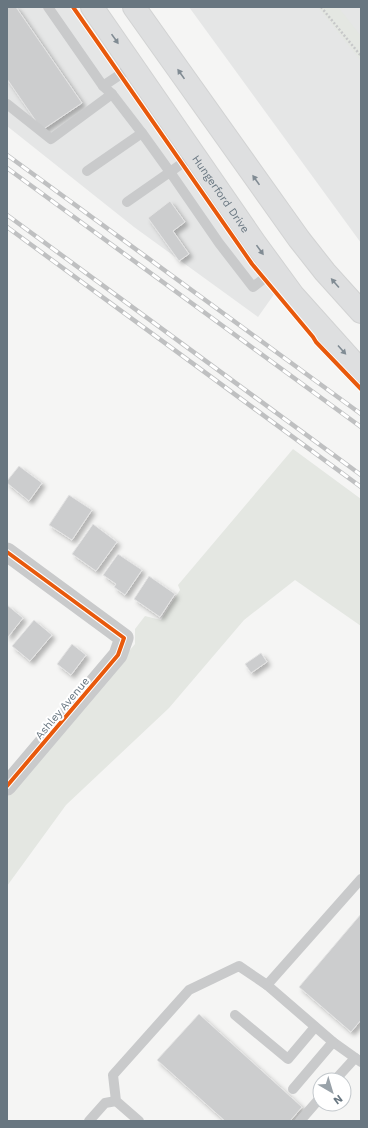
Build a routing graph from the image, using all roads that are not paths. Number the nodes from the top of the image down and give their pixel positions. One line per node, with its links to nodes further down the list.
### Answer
1 (48, 7): 5 (lane)
2 (92, 7): 4 (main road, Hungerford Drive, one-way to 4)
3 (134, 7): 14 (main road, one-way to 3)
4 (133, 66): 5 (lane); 9 (main road, Hungerford Drive)
5 (103, 86): 6 (lane)
6 (112, 94): 7 (lane); 8 (lane)
7 (7, 104)
8 (142, 133): 10 (lane); 11 (lane)
9 (194, 155): 11 (lane); 13 (main road, Hungerford Drive, one-way to 13)
10 (87, 171)
11 (170, 172): 12 (lane); 13 (lane)
12 (127, 202)
13 (275, 270): 15 (main road, Hungerford Drive, one-way to 15)
14 (361, 312)
15 (361, 371)
16 (7, 552): 17 (street, Ashley Avenue)
17 (7, 786)
18 (361, 879): 19 (lane)
19 (267, 985): 21 (lane); 26 (lane)
20 (235, 1015): 21 (lane)
21 (316, 1027): 22 (lane)
22 (333, 1042): 23 (lane); 25 (lane)
23 (358, 1060): 24 (lane)
24 (345, 1072)
25 (293, 1089)
26 (116, 1101): 28 (lane); 29 (lane)
27 (312, 1107): 30 (lane)
28 (89, 1121)
29 (139, 1121)
30 (300, 1121)

